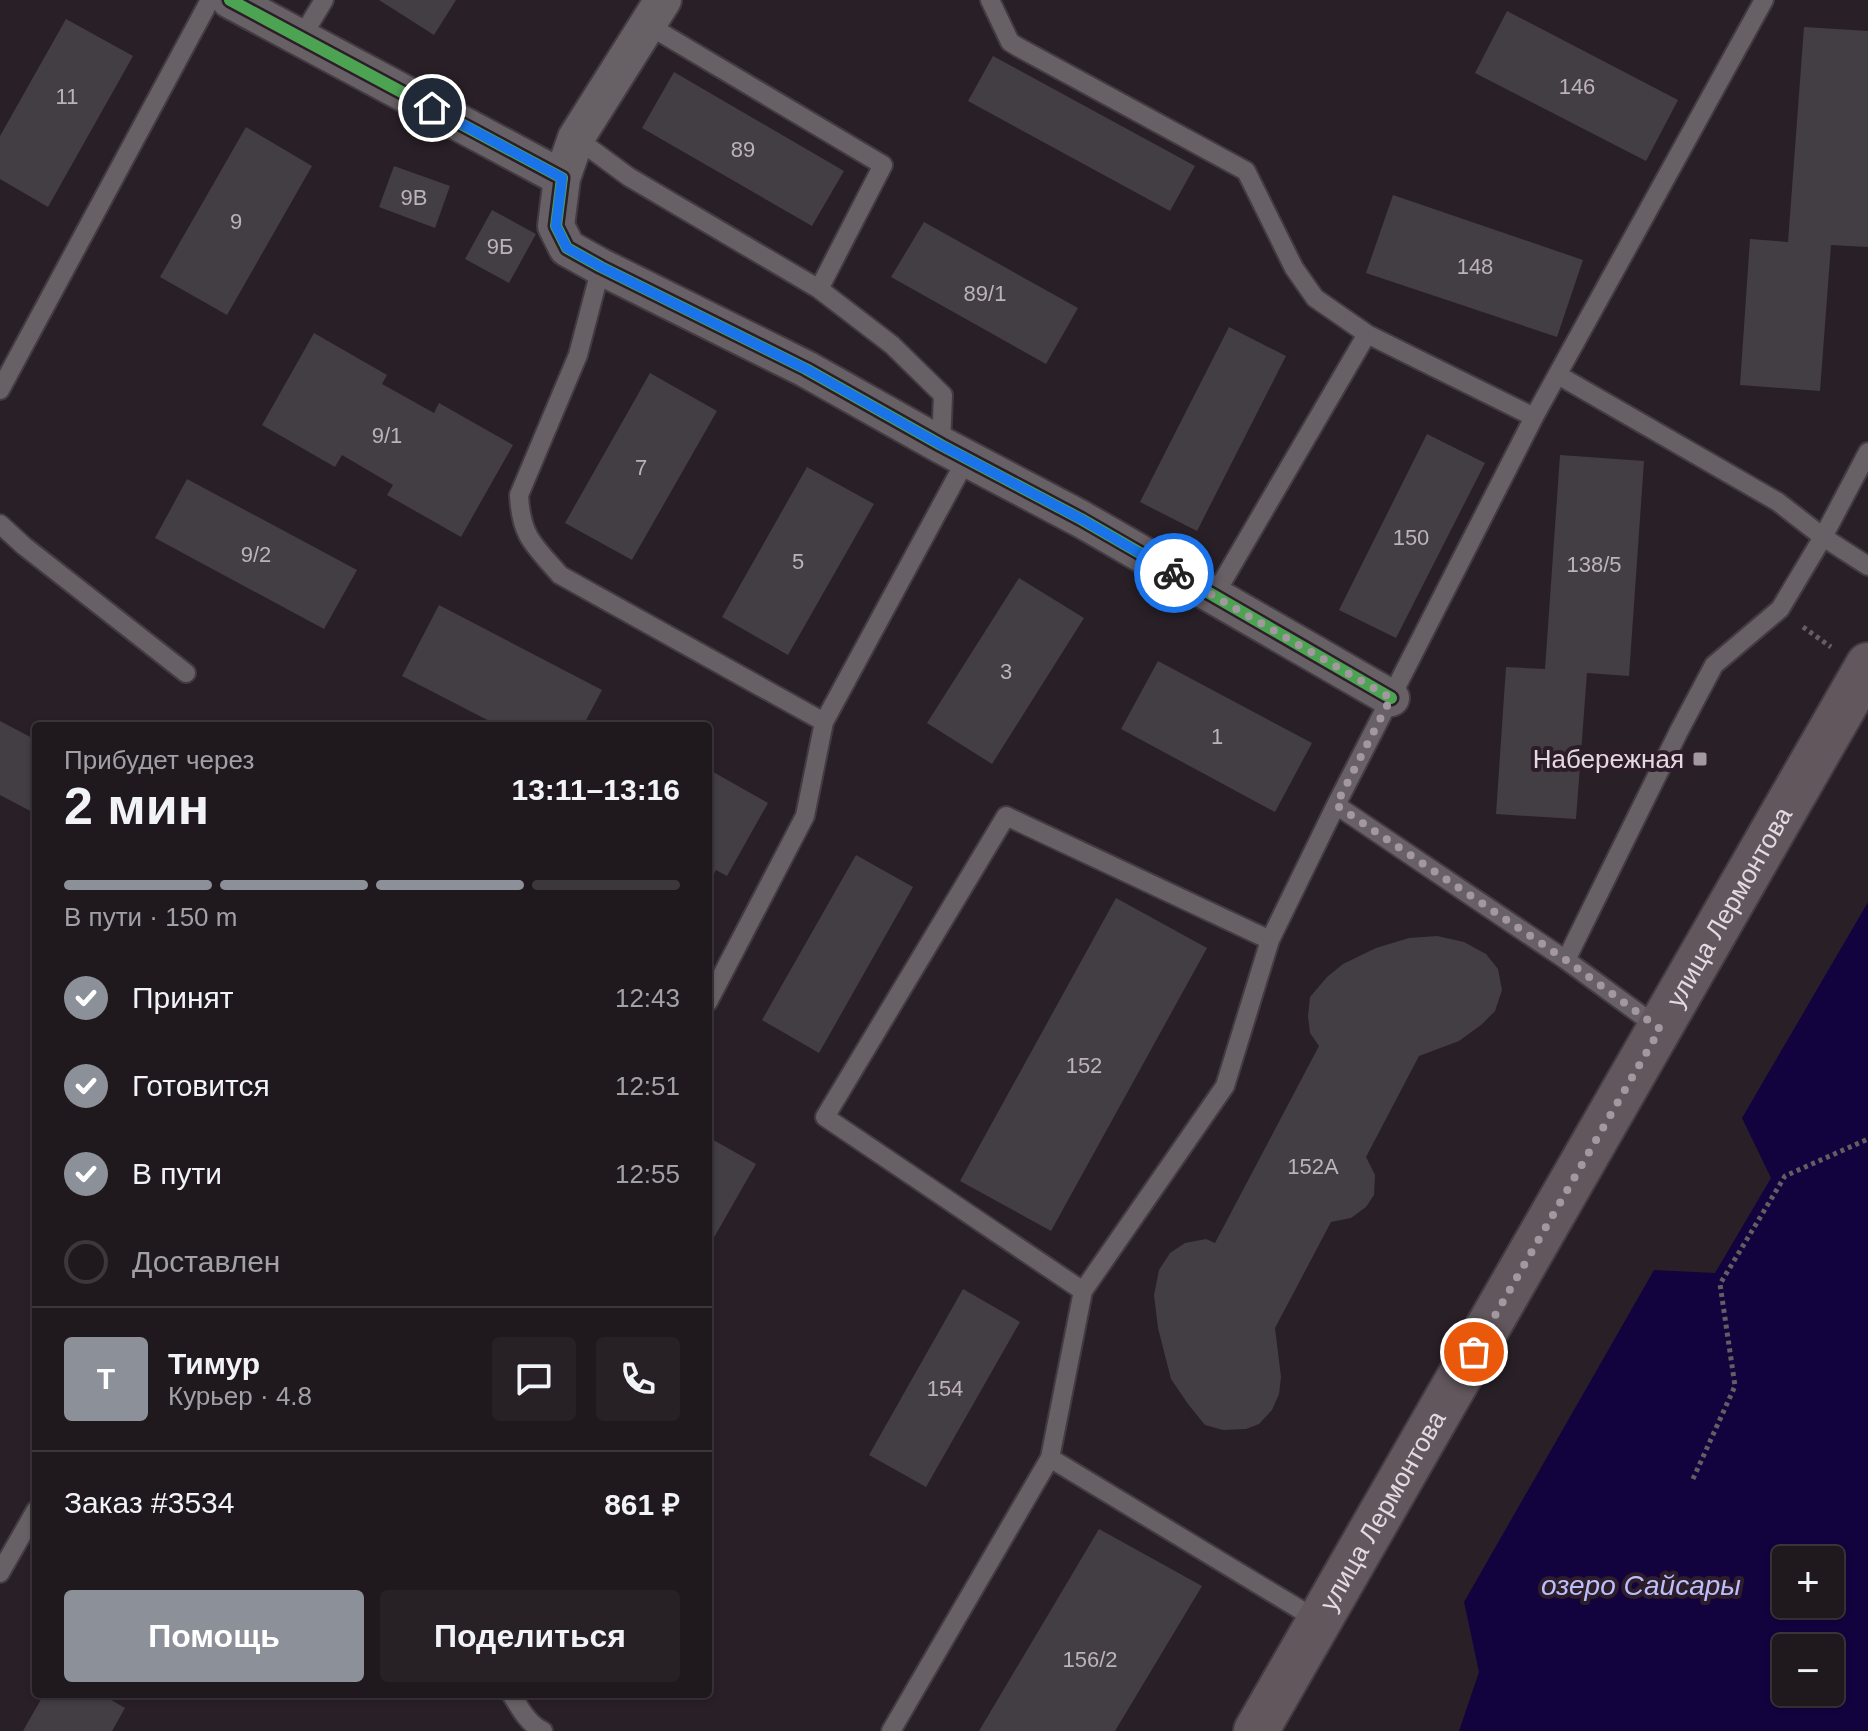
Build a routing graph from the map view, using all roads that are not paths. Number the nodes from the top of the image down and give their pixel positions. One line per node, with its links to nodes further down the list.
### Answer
1 (210, 0): 14 (lane)
2 (230, 0): 7 (street)
3 (324, 0): 7 (lane)
4 (990, 0): 12 (lane)
5 (1764, 0): 13 (lane)
6 (655, 13): 8 (street); 11 (lane)
7 (301, 38): 9 (street)
8 (576, 138): 9 (street); 11 (lane)
9 (562, 178): 10 (street)
10 (601, 267): 16 (street); 25 (lane)
11 (819, 289): 16 (lane)
12 (1367, 334): 15 (lane); 21 (lane)
13 (1558, 375): 15 (lane); 19 (lane)
14 (0, 390)
15 (1534, 417): 24 (lane)
16 (954, 452): 21 (street); 25 (lane)
17 (1868, 452): 19 (lane)
18 (0, 524): 23 (lane)
19 (1823, 537): 20 (lane); 28 (lane)
20 (1868, 566)
21 (1214, 596): 24 (street)
22 (1866, 668): 30 (main road, улица Лермонтова)
23 (186, 673)
24 (1391, 698): 26 (lane)
25 (824, 722): 29 (lane)
26 (1336, 805): 27 (lane); 28 (lane)
27 (1270, 940): 31 (lane); 31 (lane)
28 (1566, 960): 30 (lane)
29 (712, 994)
30 (1660, 1029): 35 (main road, улица Лермонтова)
31 (1083, 1291): 32 (lane)
32 (1050, 1458): 35 (lane); 38 (lane)
33 (32, 1517): 34 (lane)
34 (0, 1573)
35 (1319, 1621): 39 (main road, улица Лермонтова)
36 (513, 1698): 37 (lane)
37 (543, 1731)
38 (891, 1731)
39 (1256, 1731)

